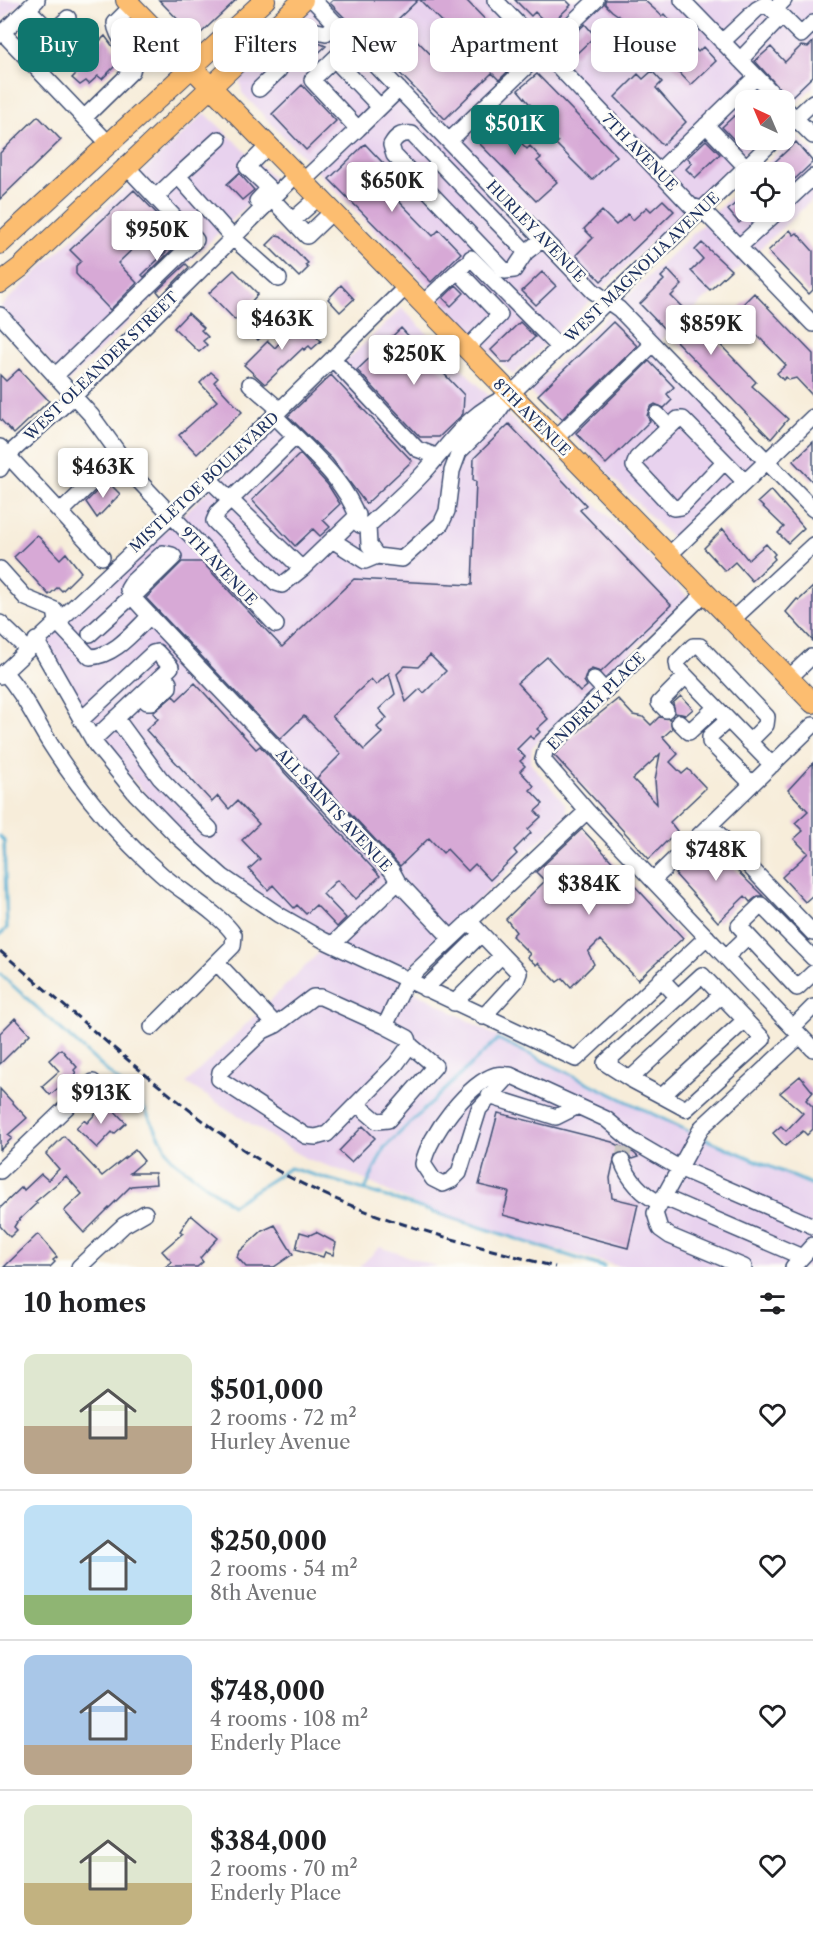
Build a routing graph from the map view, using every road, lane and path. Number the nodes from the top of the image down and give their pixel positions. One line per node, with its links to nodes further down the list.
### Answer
1 (265, 0): 19 (main road)
2 (303, 0): 29 (main road)
3 (313, 0): 12 (street, HURLEY AVENUE)
4 (495, 0): 13 (street, 7TH AVENUE)
5 (596, 0): 14 (street)
6 (682, 0): 18 (street)
7 (784, 0): 15 (street)
8 (129, 3): 11 (main road, 8TH AVENUE); 35 (street)
9 (32, 4): 10 (street); 17 (street)
10 (42, 18)
11 (144, 18)
12 (331, 18)
13 (512, 18)
14 (577, 18)
15 (813, 23)
16 (330, 30): 30 (street)
17 (1, 34): 35 (street)
18 (722, 42): 20 (street); 20 (street)
19 (201, 60)
20 (740, 60): 28 (street)
21 (330, 63): 39 (street)
22 (188, 72): 43 (main road)
23 (196, 72): 29 (main road, 8TH AVENUE)
24 (346, 72): 34 (street)
25 (382, 72): 31 (street, HURLEY AVENUE)
26 (520, 72): 42 (street)
27 (564, 72): 50 (street, 7TH AVENUE)
28 (756, 77): 32 (street); 37 (street)
29 (210, 86): 44 (main road, 8TH AVENUE); 49 (main road)
30 (259, 89)
31 (399, 90): 34 (street, WEST OLEANDER STREET); 42 (street, HURLEY AVENUE)
32 (768, 90)
33 (813, 102): 36 (street)
34 (380, 107): 39 (street, WEST OLEANDER STREET)
35 (84, 117): 43 (street)
36 (795, 119)
37 (706, 125): 47 (street); 50 (street)
38 (795, 127): 40 (street)
39 (358, 129): 55 (street, WEST OLEANDER STREET)
40 (813, 136)
41 (219, 138): 52 (street)
42 (449, 141): 58 (street, HURLEY AVENUE)
43 (108, 143): 67 (main road)
44 (268, 146): 55 (main road, 8TH AVENUE); 59 (street)
45 (764, 150): 48 (street, WEST MAGNOLIA AVENUE)
46 (434, 156): 51 (street); 51 (street); 62 (street)
47 (741, 162)
48 (751, 162)
49 (125, 165): 57 (street); 73 (main road)
50 (658, 172): 61 (street, 7TH AVENUE)
51 (413, 176): 70 (street)
52 (178, 177): 57 (street); 65 (street)
53 (735, 177): 61 (street, WEST MAGNOLIA AVENUE)
54 (813, 177): 56 (street)
55 (299, 178): 59 (street, WEST OLEANDER STREET); 60 (main road, 8TH AVENUE)
56 (795, 194)
57 (156, 197): 75 (street)
58 (504, 198): 62 (street); 66 (street, HURLEY AVENUE)
59 (267, 203): 63 (street); 65 (street, WEST OLEANDER STREET)
60 (325, 205): 63 (street); 63 (street); 74 (main road, 8TH AVENUE)
61 (702, 208): 68 (street, 7TH AVENUE); 76 (street, WEST MAGNOLIA AVENUE)
62 (488, 212): 69 (street)
63 (293, 220)
64 (766, 222): 68 (street)
65 (233, 238): 72 (street); 78 (street, WEST OLEANDER STREET)
66 (543, 239): 69 (street); 76 (street, HURLEY AVENUE)
67 (0, 244)
68 (739, 247): 80 (street, 7TH AVENUE)
69 (526, 252): 70 (street)
70 (477, 253): 71 (street); 82 (street)
71 (458, 271): 77 (street); 83 (street)
72 (279, 279)
73 (0, 283)
74 (406, 287): 77 (main road, 8TH AVENUE); 84 (street, MISTLETOE BOULEVARD)
75 (146, 289): 78 (street); 85 (street)
76 (607, 301): 81 (street, HURLEY AVENUE); 82 (street, WEST MAGNOLIA AVENUE)
77 (422, 304): 83 (main road, 8TH AVENUE)
78 (163, 307): 88 (street, WEST OLEANDER STREET)
79 (0, 315): 85 (street, 9TH AVENUE)
80 (813, 324)
81 (653, 344): 94 (street); 98 (street, HURLEY AVENUE)
82 (559, 347): 87 (street, WEST MAGNOLIA AVENUE)
83 (466, 350): 87 (main road, 8TH AVENUE)
84 (333, 359): 89 (street, MISTLETOE BOULEVARD); 97 (street)
85 (55, 376): 88 (street, 9TH AVENUE)
86 (250, 384): 89 (street)
87 (510, 395): 94 (main road, 8TH AVENUE); 97 (street); 104 (street)
88 (73, 396): 95 (street, WEST OLEANDER STREET); 96 (street, 9TH AVENUE)
89 (277, 413): 93 (street); 102 (street, MISTLETOE BOULEVARD)
90 (657, 414): 92 (street)
91 (813, 417): 98 (street)
92 (669, 427): 99 (street); 99 (street)
93 (295, 437): 105 (street); 109 (street)
94 (555, 439): 114 (main road, 8TH AVENUE)
95 (4, 451): 100 (street, WEST OLEANDER STREET); 108 (street)
96 (120, 455): 108 (street); 110 (street, 9TH AVENUE)
97 (436, 456): 101 (street)
98 (767, 461): 103 (street); 106 (street, HURLEY AVENUE)
99 (724, 462): 103 (street)
100 (0, 469)
101 (426, 470): 104 (street); 107 (street)
102 (209, 479): 105 (street); 110 (street, MISTLETOE BOULEVARD)
103 (744, 482): 114 (street)
104 (451, 483): 113 (street)
105 (232, 499): 117 (street); 117 (street)
106 (813, 509)
107 (383, 511): 109 (street); 113 (street)
108 (61, 512): 115 (street)
109 (357, 512): 111 (street); 113 (street)
110 (171, 516): 121 (street, MISTLETOE BOULEVARD); 123 (street, 9TH AVENUE)
111 (332, 540): 113 (street); 117 (street)
112 (813, 545): 120 (street)
113 (373, 550)
114 (669, 555): 118 (main road, 8TH AVENUE)
115 (102, 557)
116 (0, 569): 121 (street)
117 (302, 569)
118 (705, 593): 120 (main road, 8TH AVENUE); 131 (street, ENDERLY PLACE)
119 (150, 616): 121 (street); 124 (street, ALL SAINTS AVENUE); 147 (street, ALL SAINTS AVENUE)
120 (732, 620): 130 (main road, 8TH AVENUE)
121 (57, 622): 125 (street, MISTLETOE BOULEVARD)
122 (0, 623): 125 (street)
123 (276, 625)
124 (90, 634)
125 (32, 645): 127 (street, MISTLETOE BOULEVARD); 135 (street)
126 (811, 657): 130 (street)
127 (2, 674): 158 (street)
128 (686, 676): 132 (street); 133 (street); 140 (street)
129 (594, 679): 131 (street)
130 (804, 689)
131 (605, 691): 143 (street, ENDERLY PLACE)
132 (716, 707): 136 (street); 137 (street)
133 (666, 710)
134 (116, 718): 135 (street); 139 (street); 145 (street)
135 (81, 720): 139 (street)
136 (728, 720): 140 (street); 142 (street)
137 (679, 722)
138 (813, 725): 141 (street)
139 (93, 740): 154 (street)
140 (749, 742): 141 (street)
141 (772, 765): 142 (street)
142 (752, 784): 144 (street)
143 (587, 811): 146 (street, ENDERLY PLACE); 148 (street)
144 (710, 825): 146 (street); 149 (street)
145 (210, 829)
146 (653, 880): 152 (street, ENDERLY PLACE)
147 (398, 882): 153 (street, ALL SAINTS AVENUE); 154 (street)
148 (469, 921): 150 (street); 153 (street)
149 (813, 933)
150 (481, 934): 155 (street); 162 (street)
151 (748, 936): 156 (street); 157 (street); 159 (street)
152 (707, 937): 156 (street, ENDERLY PLACE); 160 (street)
153 (451, 938): 161 (street)
154 (333, 944): 161 (street)
155 (502, 955): 165 (street); 167 (street)
156 (726, 957): 172 (street, ENDERLY PLACE)
157 (813, 958)
158 (217, 963): 169 (street); 171 (street)
159 (813, 973)
160 (661, 979): 164 (street); 167 (street)
161 (407, 980): 162 (street); 170 (street)
162 (425, 989): 165 (street)
163 (721, 995): 164 (street); 168 (street); 176 (street)
164 (678, 997): 176 (street)
165 (454, 1003): 167 (street)
166 (813, 1007): 172 (street)
167 (483, 1017)
168 (745, 1020): 179 (street); 179 (street)
169 (276, 1025): 170 (street); 180 (street)
170 (385, 1026): 173 (street)
171 (152, 1027)
172 (797, 1032): 174 (street, ENDERLY PLACE); 183 (street)
173 (410, 1045): 180 (street); 180 (street)
174 (813, 1049)
175 (510, 1075): 178 (street); 178 (street); 181 (street)
176 (630, 1079): 179 (street)
177 (93, 1082): 184 (street)
178 (489, 1096): 181 (street)
179 (662, 1096)
180 (357, 1104)
181 (576, 1107): 182 (street)
182 (626, 1149): 183 (street); 185 (street)
183 (679, 1168): 185 (street); 187 (street)
184 (0, 1171)
185 (662, 1200): 189 (street); 191 (street)
186 (145, 1213): 190 (street)
187 (813, 1226)
188 (813, 1245): 189 (street)
189 (797, 1262)
190 (79, 1267)
191 (744, 1267)

